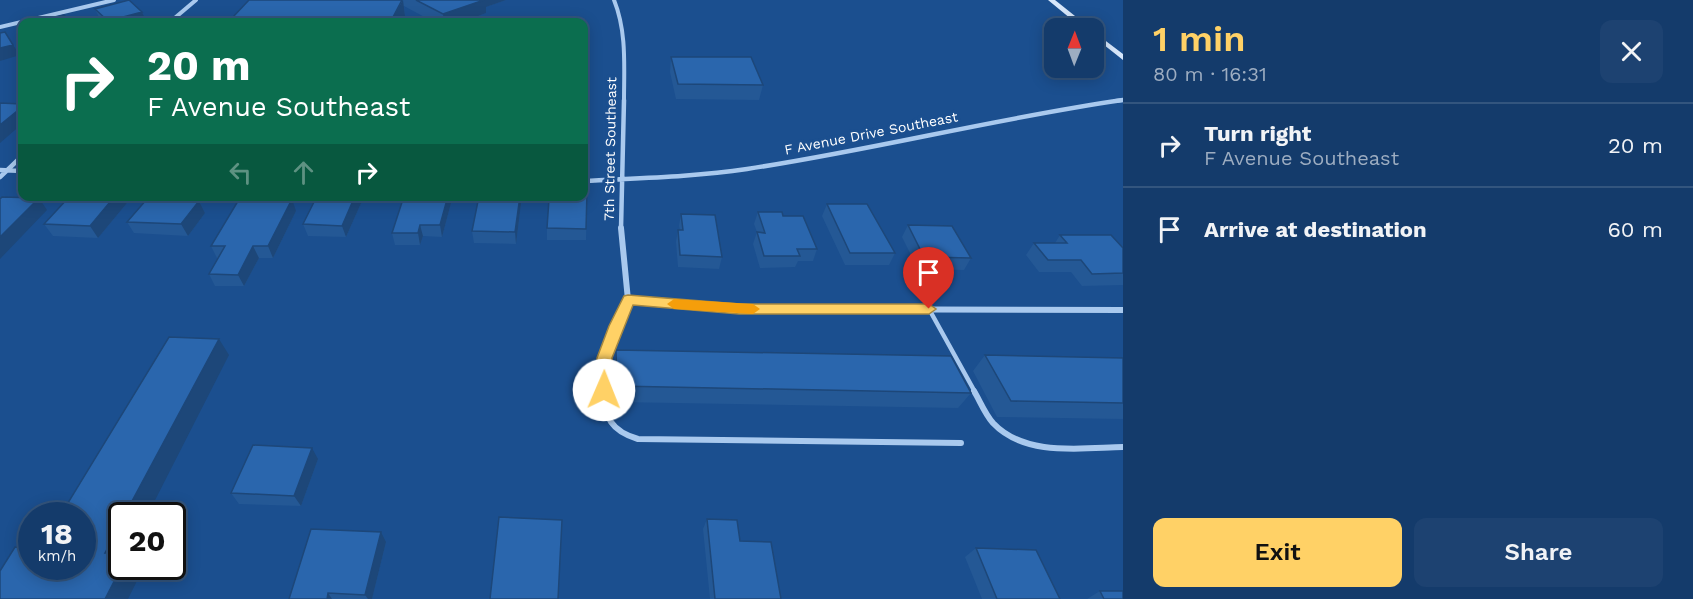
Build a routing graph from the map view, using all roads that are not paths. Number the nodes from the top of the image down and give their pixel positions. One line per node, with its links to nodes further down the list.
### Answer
1 (114, 0): 5 (street)
2 (196, 0): 6 (street)
3 (614, 0): 18 (street, 7th Street Southeast)
4 (1051, 0): 7 (main road)
5 (38, 18)
6 (175, 18)
7 (1074, 18)
8 (18, 23): 9 (street)
9 (0, 27)
10 (1104, 42): 11 (main road)
11 (1123, 58)
12 (1123, 100): 18 (street, F Avenue Drive Southeast)
13 (18, 160): 15 (street)
14 (0, 170): 15 (street)
15 (7, 170): 16 (street); 17 (street)
16 (18, 171)
17 (0, 177)
18 (622, 180): 19 (street, F Avenue Drive Southeast); 20 (street, 7th Street Southeast)
19 (588, 181)
20 (628, 300): 21 (street); 23 (lane)
21 (929, 309): 22 (street); 24 (lane)
22 (1123, 310)
23 (961, 443)
24 (1123, 447)

